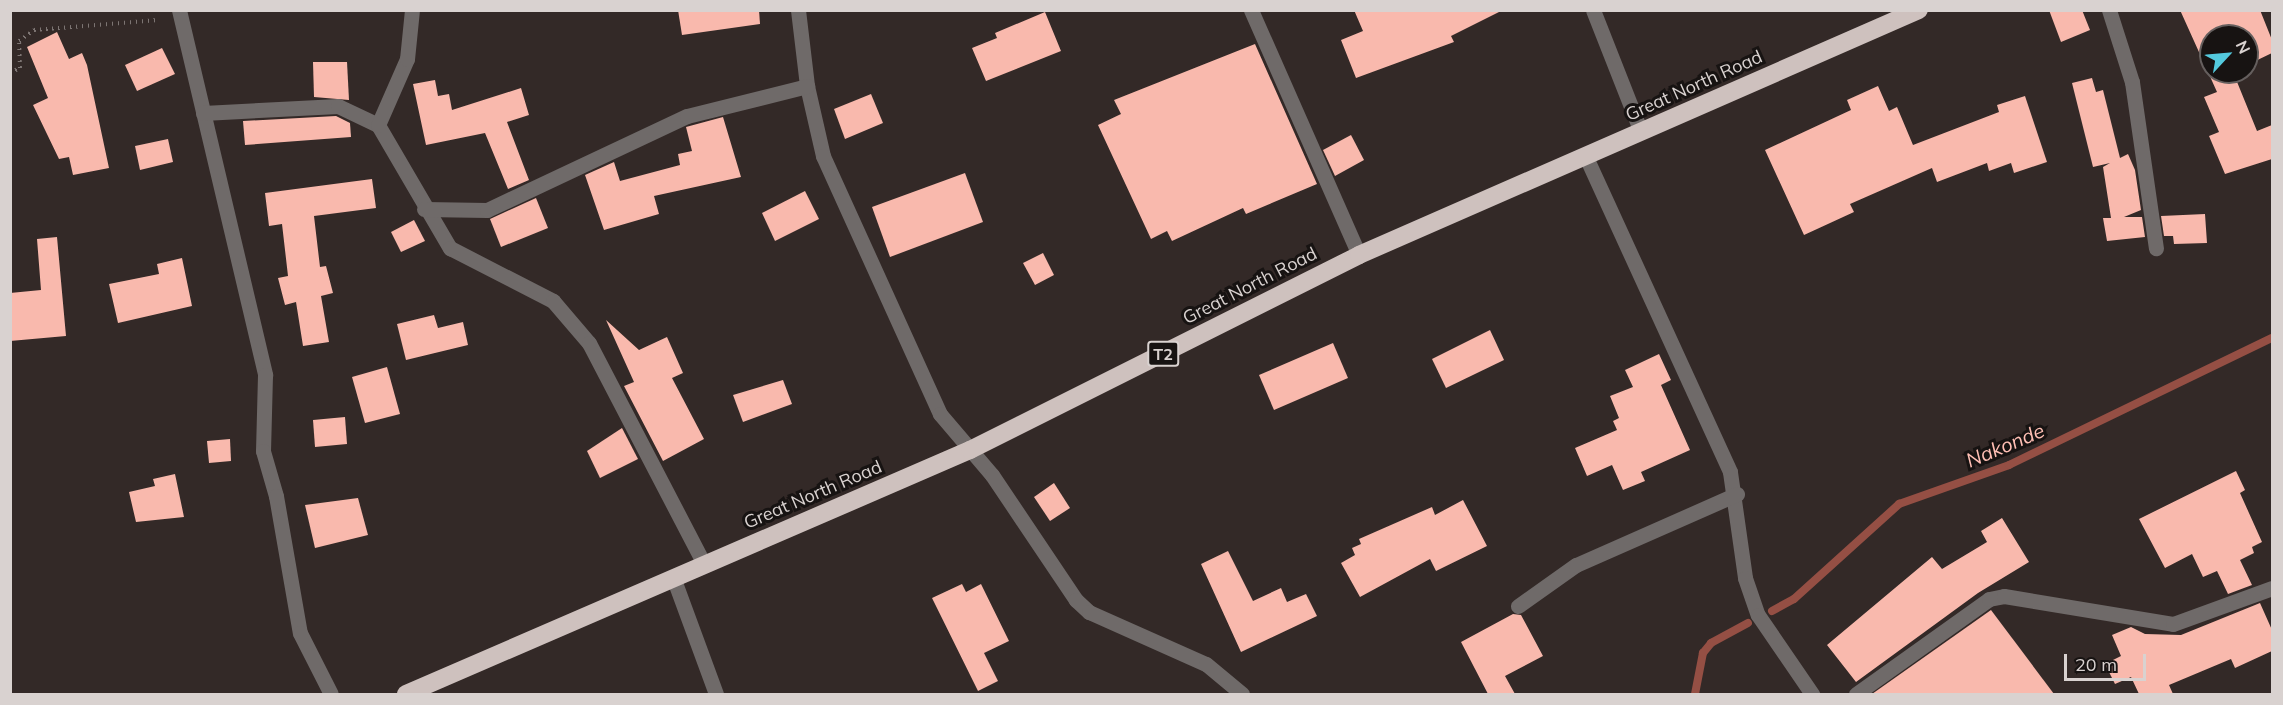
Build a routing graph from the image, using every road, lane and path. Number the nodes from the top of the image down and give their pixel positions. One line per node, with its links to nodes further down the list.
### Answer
1 (412, 10): 11 (street)
2 (798, 10): 9 (street)
3 (1251, 10): 16 (street)
4 (1593, 10): 12 (street)
5 (1919, 10): 12 (highway, Great North Road / T2)
6 (2109, 10): 15 (street)
7 (180, 15): 8 (path); 10 (street)
8 (10, 73)
9 (807, 86): 14 (street); 17 (street)
10 (203, 113): 11 (street); 23 (street)
11 (378, 125): 14 (street)
12 (1641, 132): 13 (highway, Great North Road / T2)
13 (1586, 156): 16 (highway, Great North Road / T2); 18 (street)
14 (424, 210): 19 (street)
15 (2156, 248)
16 (1359, 255): 17 (highway, Great North Road / T2)
17 (969, 450): 19 (highway, Great North Road / T2); 26 (street)
18 (1737, 494): 22 (street); 27 (street)
19 (704, 564): 20 (highway, Great North Road / T2)
20 (673, 577): 24 (highway, Great North Road / T2); 25 (street)
21 (2272, 588): 28 (street)
22 (1518, 606)
23 (331, 694)
24 (406, 694)
25 (716, 694)
26 (1242, 694)
27 (1812, 694)
28 (1856, 694)

